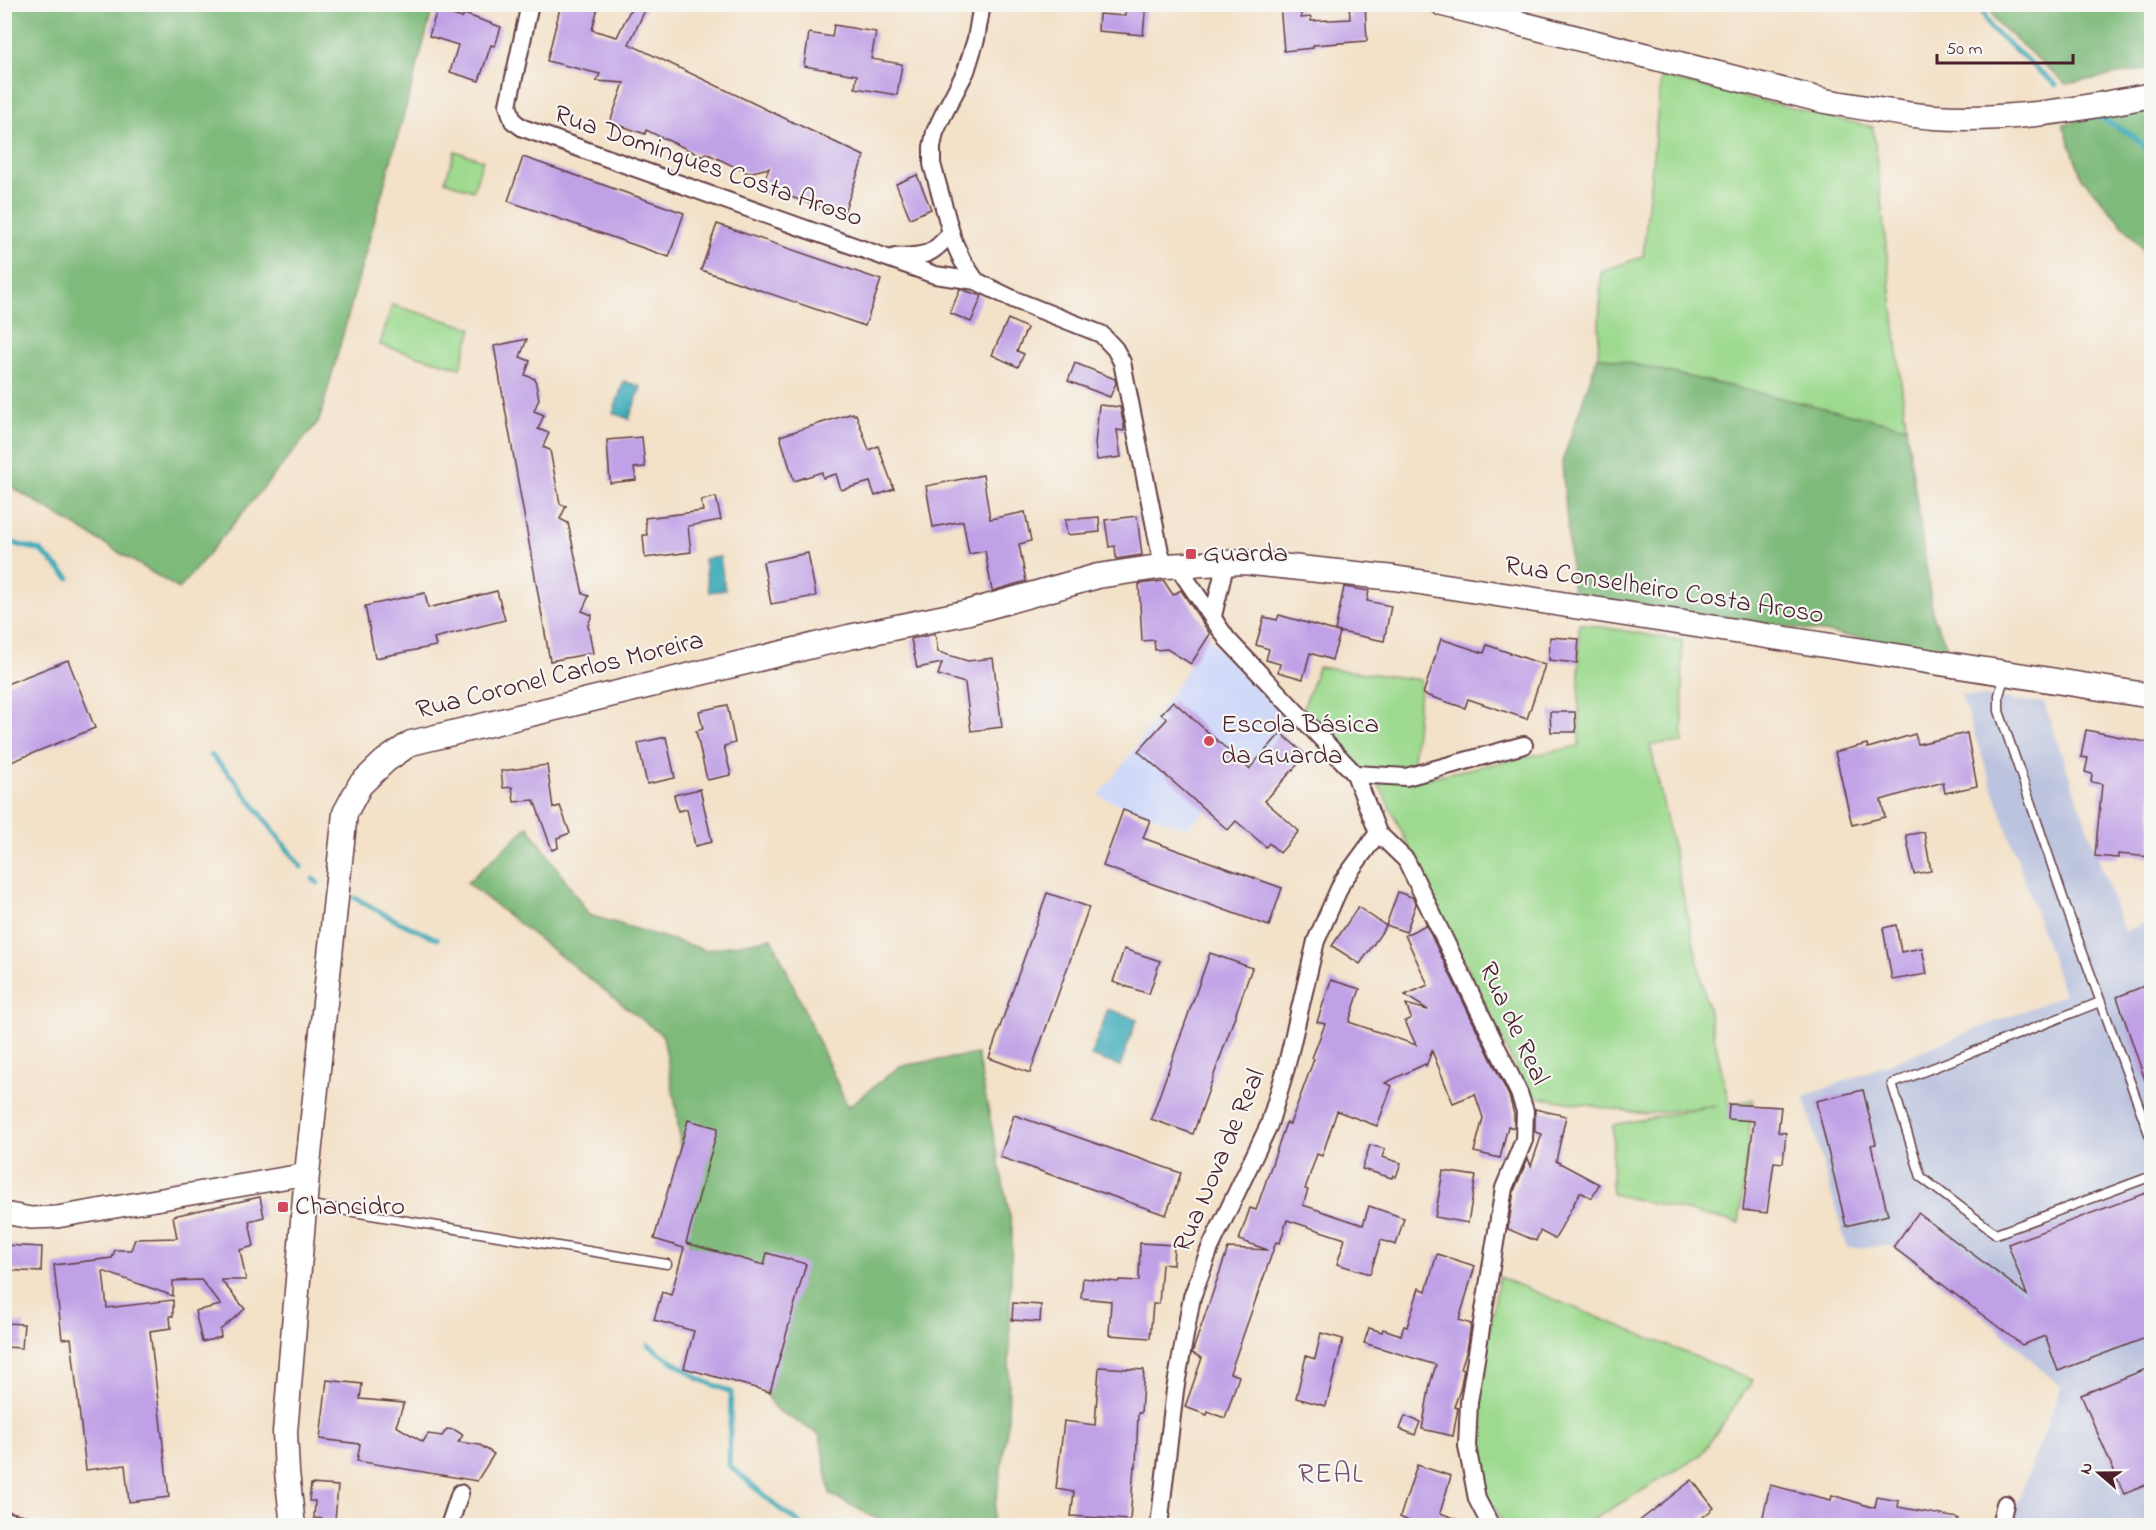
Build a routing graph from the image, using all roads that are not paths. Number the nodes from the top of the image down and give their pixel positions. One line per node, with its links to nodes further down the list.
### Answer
1 (530, 4): 6 (street, Rua Domingues Costa Aroso)
2 (982, 4): 5 (street)
3 (1443, 4): 4 (main road)
4 (2151, 94)
5 (951, 233): 6 (street, Rua Domingues Costa Aroso); 7 (street)
6 (888, 258): 7 (street, Rua Domingues Costa Aroso)
7 (976, 281): 9 (street, Rua Domingues Costa Aroso)
8 (1226, 562): 9 (main road, Rua Conselheiro Costa Aroso); 10 (street); 11 (main road, Rua Conselheiro Costa Aroso)
9 (1172, 565): 10 (street, Rua de Real); 18 (main road, Rua Coronel Carlos Moreira)
10 (1213, 616): 14 (street, Rua de Real)
11 (2005, 675): 12 (main road, Rua Conselheiro Costa Aroso); 16 (lane)
12 (2151, 696)
13 (1524, 745): 14 (street)
14 (1355, 774): 15 (street, Rua de Real)
15 (1378, 833): 29 (street, Rua Nova de Real); 30 (street, Rua de Real)
16 (2100, 1002): 17 (lane); 19 (lane)
17 (2151, 1142)
18 (307, 1174): 20 (main road, Rua Coronel Carlos Moreira); 21 (street)
19 (2151, 1176)
20 (305, 1204): 22 (lane); 27 (main road, Rua Coronel Carlos Moreira)
21 (4, 1213)
22 (668, 1263)
23 (460, 1493): 28 (street)
24 (2005, 1504): 31 (street)
25 (4, 1520): 26 (street)
26 (31, 1526)
27 (292, 1526)
28 (449, 1526)
29 (1159, 1526)
30 (1491, 1526)
31 (2000, 1526)

